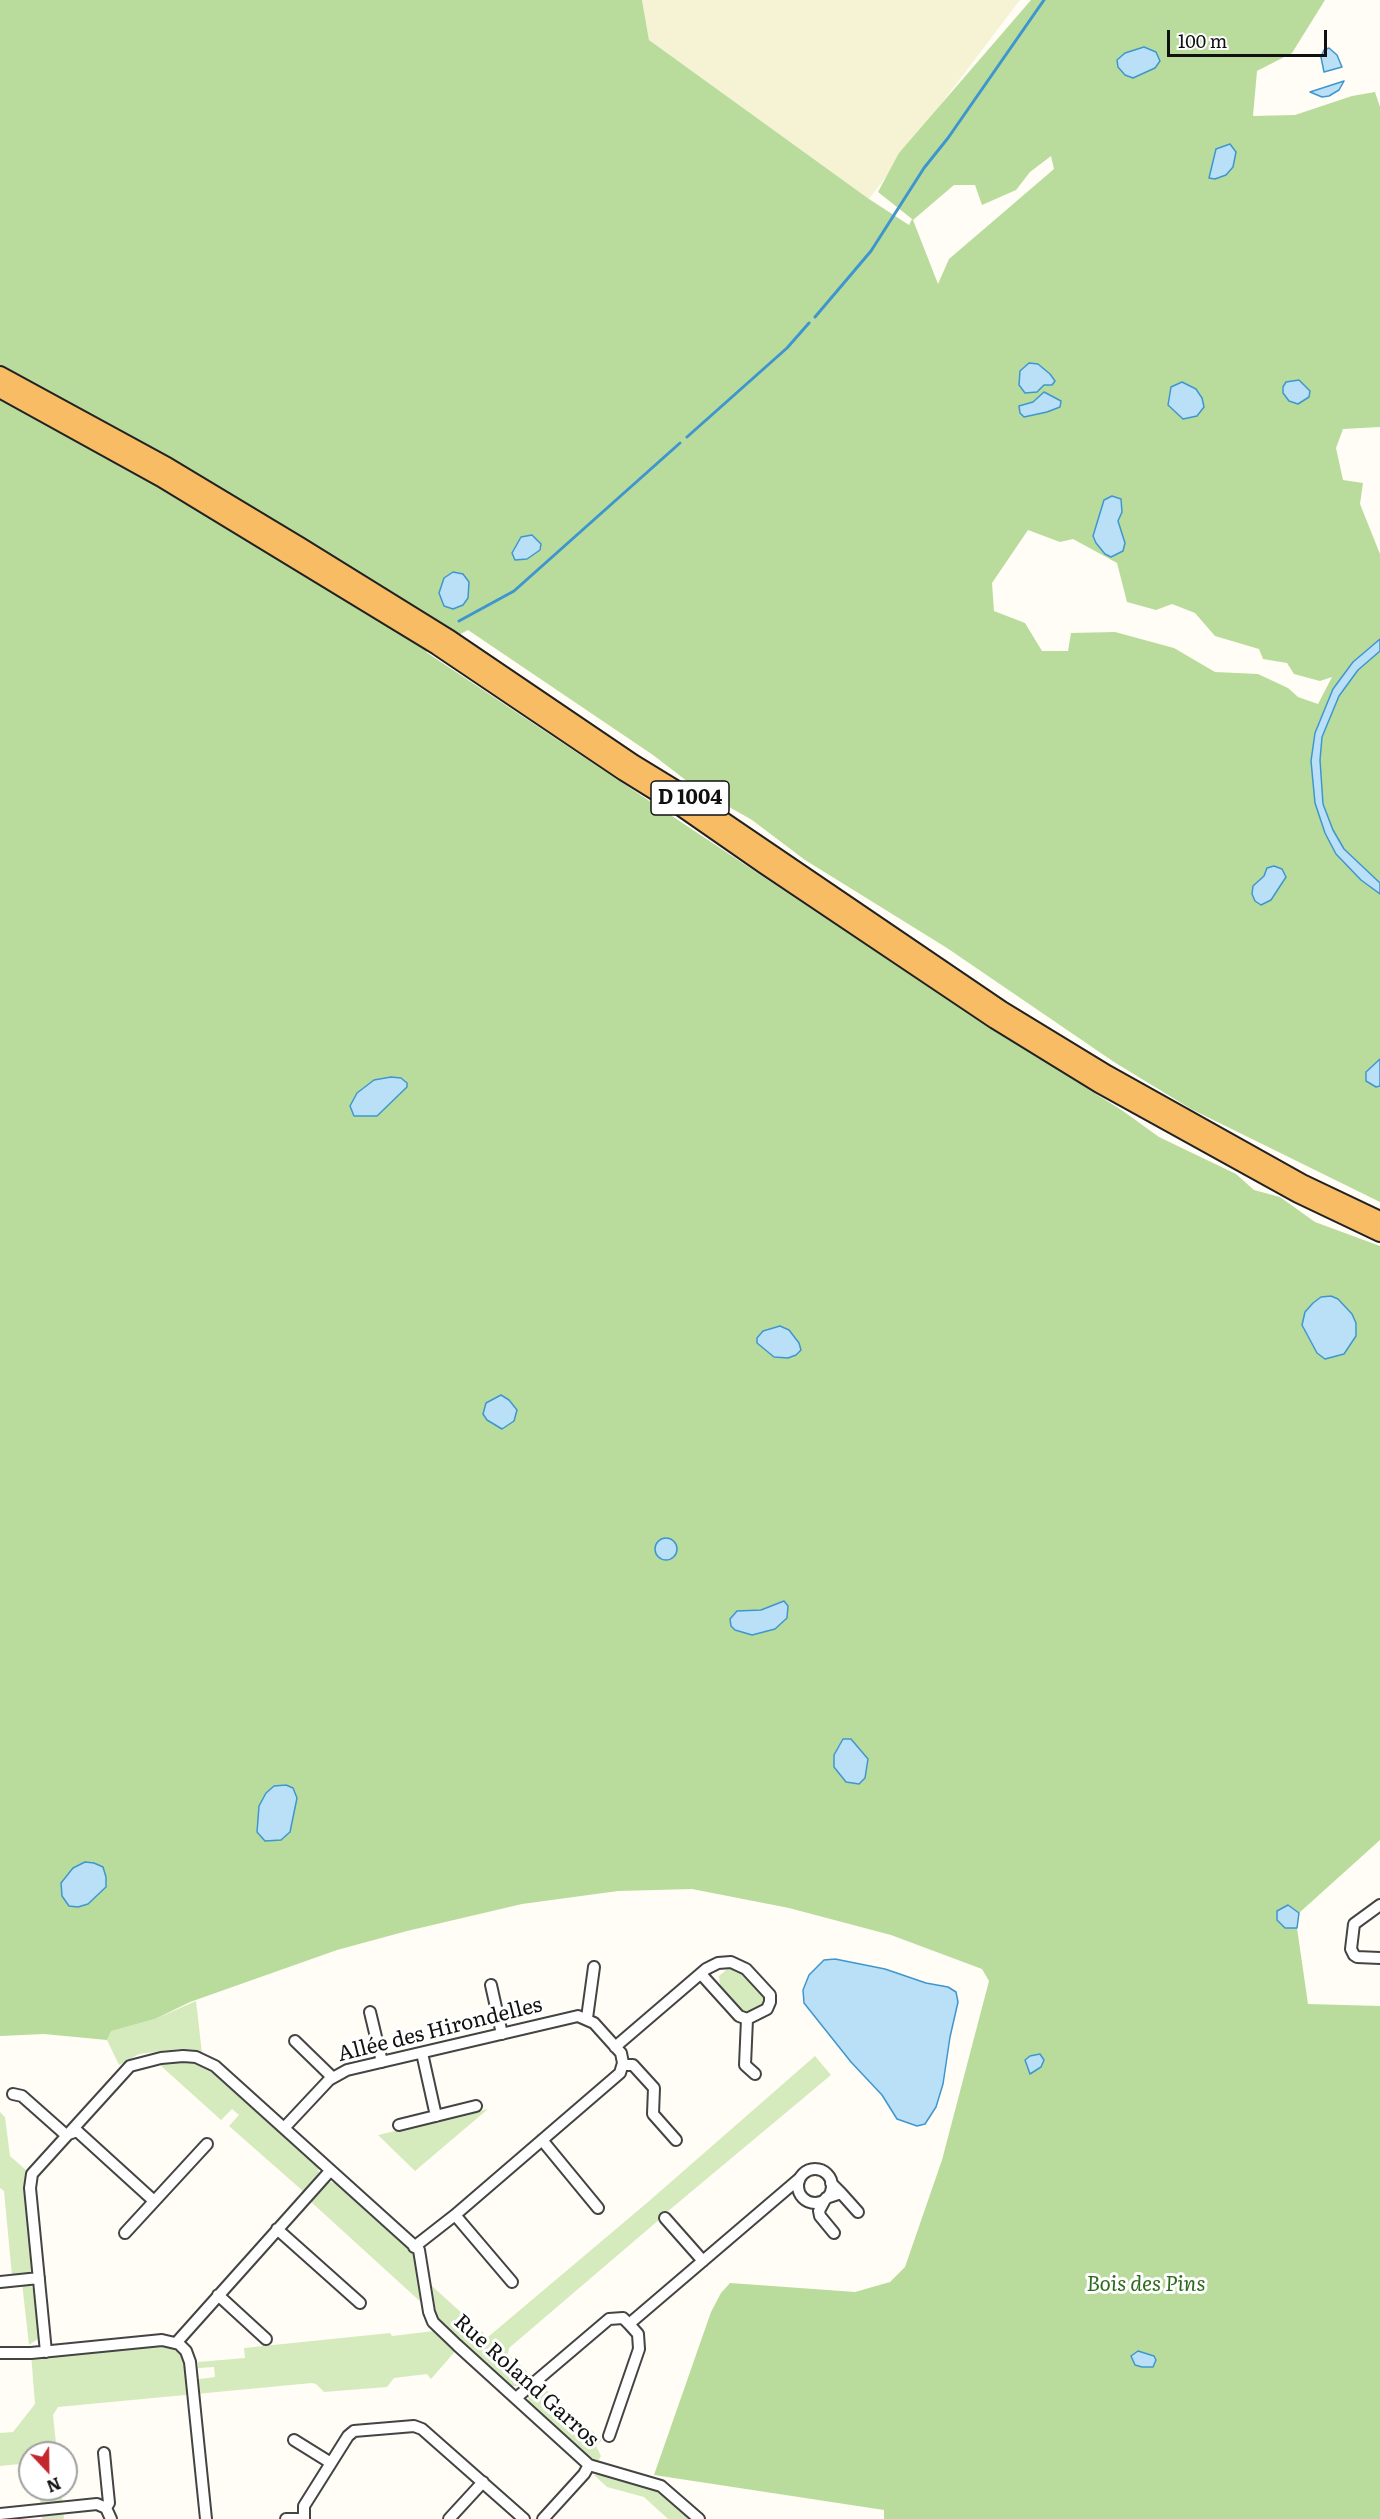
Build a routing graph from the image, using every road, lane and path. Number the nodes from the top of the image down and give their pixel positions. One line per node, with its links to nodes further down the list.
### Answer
1 (0, 375): 3 (highway, D 1004)
2 (0, 389): 4 (highway, D 1004)
3 (1380, 1220)
4 (1380, 1233)
5 (1380, 1905): 6 (street)
6 (1380, 1958)
7 (594, 1967): 11 (street)
8 (701, 1974): 12 (street); 12 (street); 15 (street)
9 (491, 1984): 13 (street)
10 (370, 2012): 17 (street)
11 (587, 2018): 13 (street, Allée des Hirondelles); 15 (street)
12 (747, 2019): 19 (street)
13 (502, 2034): 16 (street, Allée des Hirondelles)
14 (295, 2041): 20 (street)
15 (615, 2047): 18 (street)
16 (422, 2053): 17 (street, Allée des Hirondelles); 23 (street)
17 (382, 2062): 20 (street, Allée des Hirondelles)
18 (623, 2065): 27 (street); 28 (street)
19 (754, 2074)
20 (332, 2077): 25 (street, Allée des Hirondelles)
21 (13, 2094): 26 (street)
22 (476, 2106): 23 (street)
23 (436, 2116): 24 (street)
24 (399, 2125)
25 (284, 2128): 26 (street, Rue Roland Garros); 30 (street, Rue Roland Garros)
26 (66, 2136): 35 (street); 45 (street, Rue Roland Garros)
27 (542, 2140): 36 (street); 38 (street)
28 (676, 2140)
29 (207, 2144): 35 (street)
30 (330, 2171): 40 (street); 43 (street, Rue Roland Garros)
31 (800, 2178): 32 (street); 34 (street); 44 (street)
32 (831, 2183): 33 (street); 34 (street)
33 (841, 2193): 34 (street); 37 (street)
34 (826, 2198): 41 (street)
35 (154, 2200): 42 (street)
36 (598, 2208)
37 (858, 2212)
38 (455, 2215): 43 (street); 47 (street)
39 (665, 2218): 44 (street)
40 (278, 2229): 48 (street); 49 (street)
41 (834, 2233)
42 (124, 2234)
43 (414, 2247): 55 (street, Rue Roland Garros)
44 (703, 2261): 50 (street)
45 (39, 2278): 46 (street); 53 (street, Rue Roland Garros)
46 (0, 2282)
47 (512, 2282)
48 (218, 2295): 51 (street); 52 (street)
49 (360, 2303)
50 (629, 2324): 55 (street); 56 (street)
51 (266, 2339)
52 (177, 2342): 53 (street); 65 (street)
53 (46, 2352): 54 (street)
54 (0, 2353)
55 (516, 2398): 60 (street, Rue Roland Garros)
56 (609, 2436)
57 (294, 2440): 59 (street)
58 (104, 2453): 62 (street)
59 (331, 2463): 61 (street); 67 (street)
60 (589, 2465): 70 (street); 71 (street, Rue Roland Garros)
61 (483, 2482): 68 (street); 69 (street)
62 (106, 2508): 63 (street); 64 (street)
63 (0, 2514)
64 (111, 2519)
65 (206, 2519)
66 (285, 2519): 67 (street)
67 (302, 2519)
68 (449, 2519)
69 (524, 2519)
70 (543, 2519)
71 (699, 2519)

